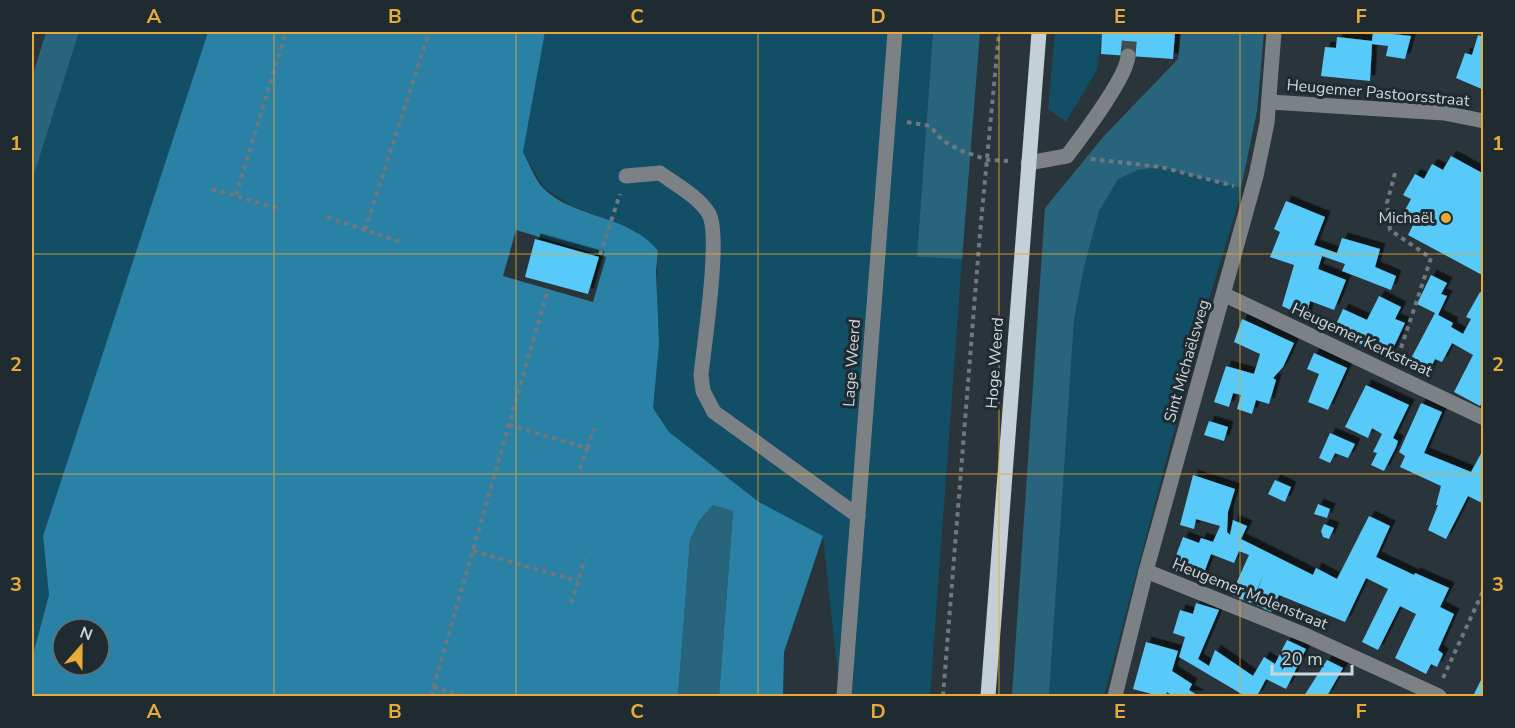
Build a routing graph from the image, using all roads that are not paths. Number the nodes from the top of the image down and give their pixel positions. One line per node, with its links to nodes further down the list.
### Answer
1 (895, 32): 11 (street, Lage Weerd)
2 (1040, 32): 7 (main road, Hoge Weerd)
3 (1274, 32): 5 (street, Sint Michaëlsweg)
4 (1128, 56): 7 (street)
5 (1270, 102): 6 (street, Heugemer Pastoorsstraat); 9 (street, Sint Michaëlsweg)
6 (1484, 121)
7 (1028, 162): 15 (main road, Hoge Weerd)
8 (626, 176): 11 (street)
9 (1225, 295): 10 (street, Heugemer Kerkstraat); 12 (street, Sint Michaëlsweg)
10 (1484, 418)
11 (858, 516): 14 (street, Lage Weerd)
12 (1146, 571): 13 (street, Heugemer Molenstraat); 16 (street, Sint Michaëlsweg)
13 (1437, 695)
14 (844, 696)
15 (988, 696)
16 (1115, 696)

